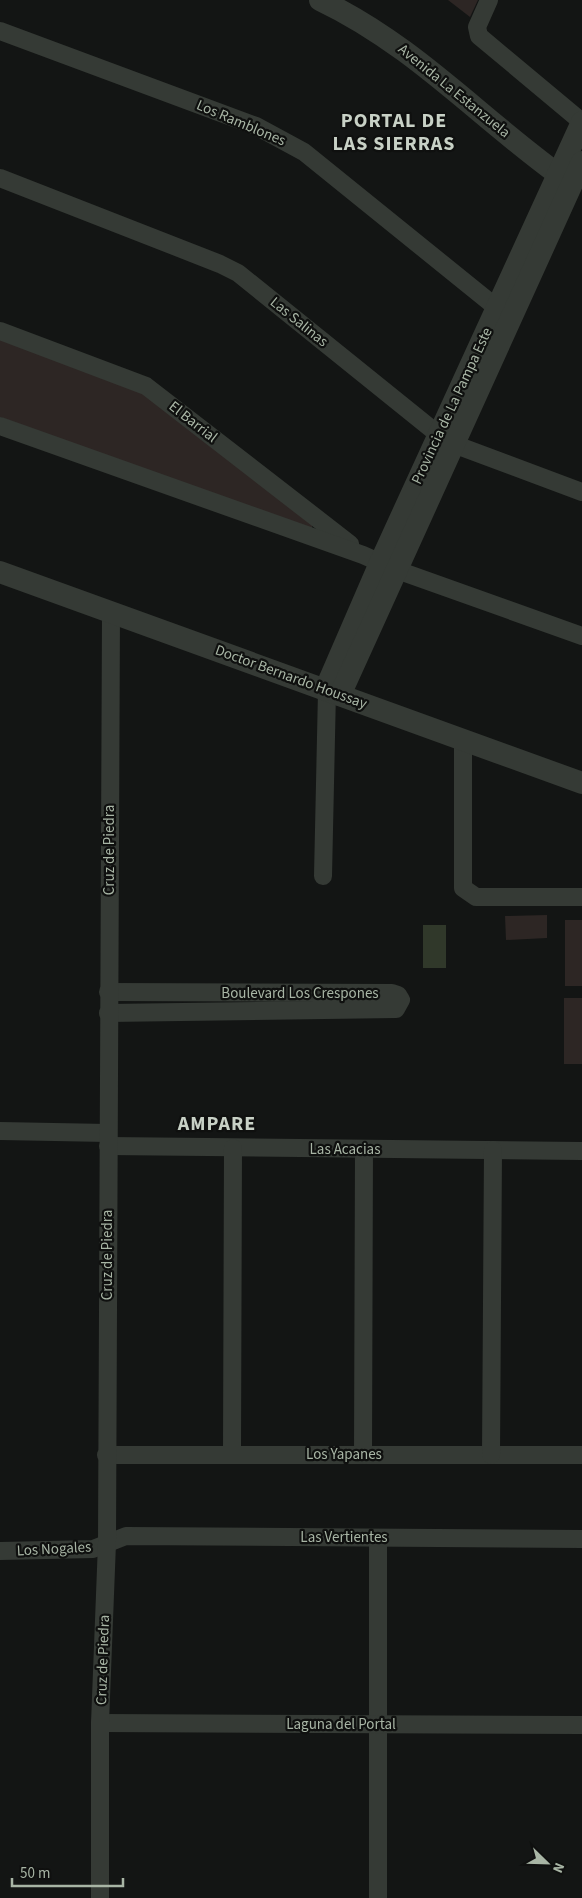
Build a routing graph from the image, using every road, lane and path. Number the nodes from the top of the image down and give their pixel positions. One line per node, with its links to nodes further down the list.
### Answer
1 (320, 0): 7 (street, Avenida La Estanzuela)
2 (489, 0): 4 (street)
3 (0, 31): 8 (street, Los Ramblones)
4 (582, 122): 7 (street, Provincia de La Pampa Este)
5 (582, 162): 7 (street, Provincia de La Pampa Este)
6 (0, 178): 11 (street, Las Salinas)
7 (571, 183): 8 (street, Provincia de La Pampa Este); 11 (street, Provincia de La Pampa Este)
8 (497, 308): 11 (street, Provincia de La Pampa Este)
9 (0, 331): 13 (street, El Barrial)
10 (0, 426): 13 (street, El Barrial)
11 (447, 440): 12 (street, Las Salinas); 13 (street, Provincia de La Pampa Este)
12 (582, 492)
13 (380, 562): 16 (street, El Barrial); 17 (street, Provincia de La Pampa Este)
14 (0, 572): 15 (street, Doctor Bernardo Houssay)
15 (111, 612): 17 (street, Doctor Bernardo Houssay); 22 (street, Cruz de Piedra)
16 (582, 636)
17 (331, 692): 18 (street, Doctor Bernardo Houssay); 20 (street, Provincia de La Pampa Este)
18 (463, 740): 19 (street, Doctor Bernardo Houssay); 21 (street)
19 (582, 783)
20 (323, 876)
21 (582, 897)
22 (108, 992): 23 (street, Cruz de Piedra); 23 (street, Boulevard Los Crespones)
23 (108, 1013): 25 (street, Cruz de Piedra)
24 (0, 1131): 25 (street, Las Acacias)
25 (108, 1140): 26 (street, Las Acacias); 33 (street, Cruz de Piedra)
26 (233, 1148): 27 (street, Las Acacias); 30 (street)
27 (364, 1149): 28 (street, Las Acacias); 31 (street)
28 (494, 1150): 29 (street, Las Acacias); 32 (street)
29 (582, 1151)
30 (232, 1453): 31 (street, Los Yapanes); 33 (street, Los Yapanes)
31 (363, 1454): 32 (street, Los Yapanes)
32 (491, 1454): 34 (street, Los Yapanes)
33 (106, 1455): 37 (street, Cruz de Piedra)
34 (582, 1455)
35 (378, 1538): 36 (street, Las Vertientes); 37 (street, Las Vertientes); 40 (street)
36 (582, 1539)
37 (106, 1543): 38 (street, Los Nogales); 39 (street, Cruz de Piedra)
38 (0, 1551)
39 (100, 1723): 40 (street, Laguna del Portal); 42 (street, Cruz de Piedra)
40 (378, 1724): 41 (street, Laguna del Portal); 43 (street)
41 (582, 1725)
42 (100, 1898)
43 (378, 1898)

